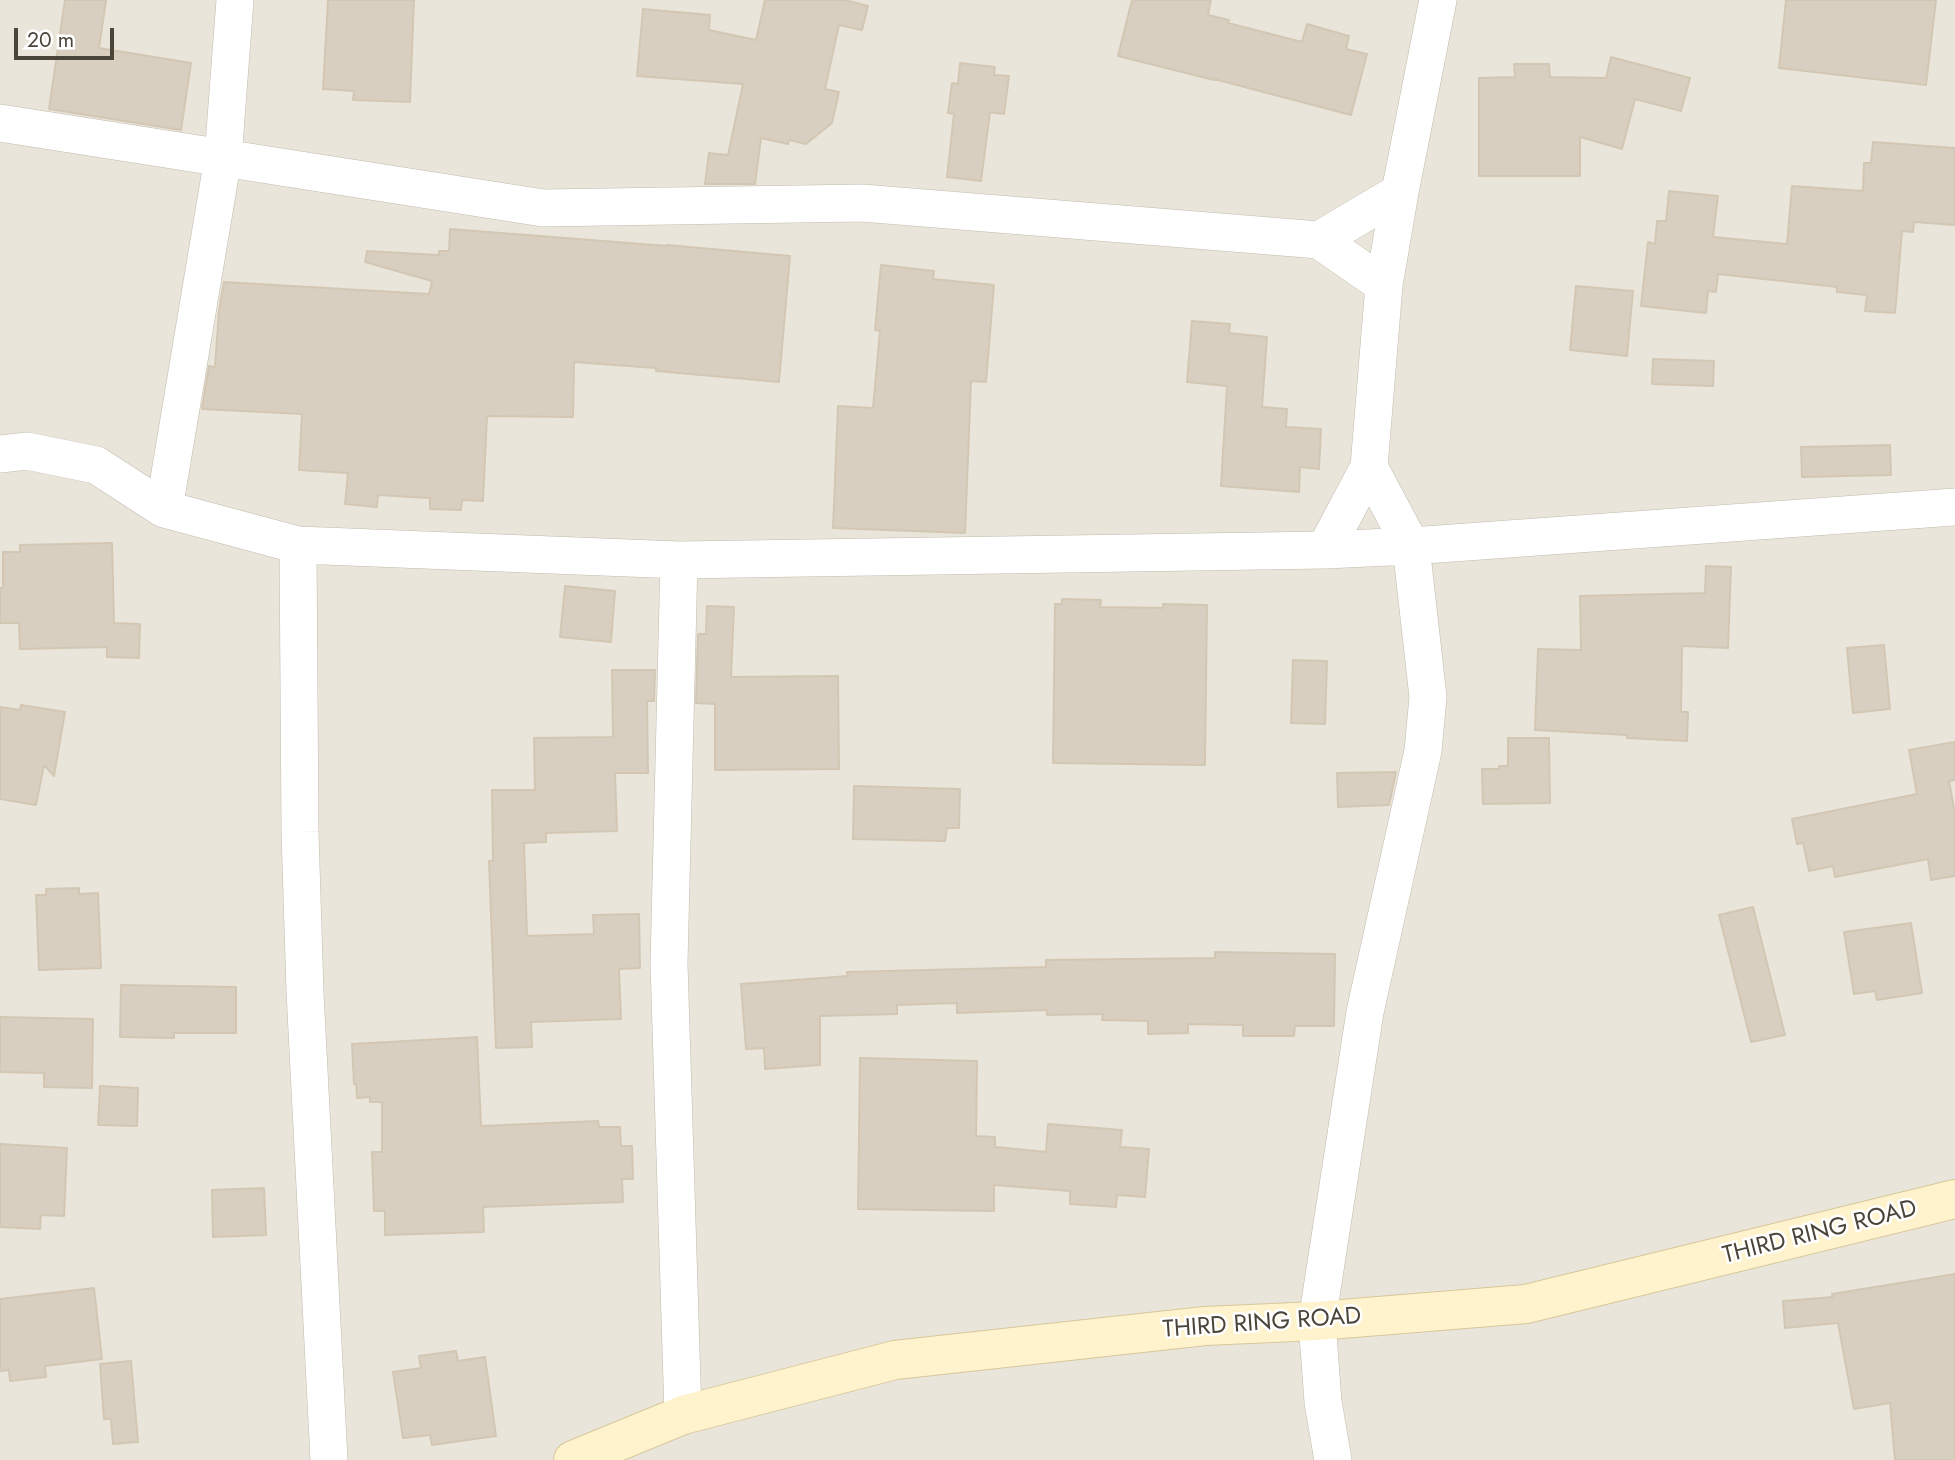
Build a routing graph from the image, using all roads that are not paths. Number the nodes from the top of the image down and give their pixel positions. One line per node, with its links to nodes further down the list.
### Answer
1 (235, 0): 4 (street)
2 (1438, 0): 5 (street)
3 (0, 123): 4 (street)
4 (222, 158): 6 (street); 11 (street)
5 (1399, 192): 6 (street); 7 (street)
6 (1319, 240): 7 (street)
7 (1384, 285): 9 (street)
8 (0, 454): 11 (street)
9 (1369, 467): 13 (street); 14 (street)
10 (1955, 507): 13 (street)
11 (164, 509): 12 (street)
12 (298, 545): 15 (street); 19 (street)
13 (1411, 545): 14 (street); 17 (street)
14 (1325, 550): 15 (street)
15 (679, 560): 18 (street)
16 (1955, 1199): 17 (street, THIRD RING ROAD)
17 (1317, 1321): 18 (street, THIRD RING ROAD); 21 (street)
18 (684, 1415): 20 (street, THIRD RING ROAD)
19 (329, 1460)
20 (573, 1460)
21 (1334, 1460)

